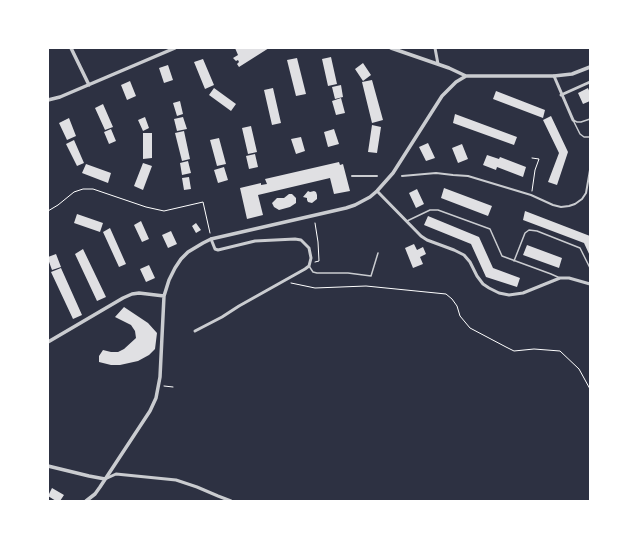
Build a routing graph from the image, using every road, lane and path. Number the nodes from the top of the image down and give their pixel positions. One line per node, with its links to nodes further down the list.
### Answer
1 (71, 48): 10 (street)
2 (175, 48): 10 (street)
3 (390, 48): 5 (street)
4 (435, 48): 5 (street)
5 (438, 64): 7 (street)
6 (590, 67): 8 (street)
7 (466, 76): 8 (street); 21 (street)
8 (554, 76): 11 (street)
9 (590, 82): 11 (street)
10 (89, 85): 12 (street)
11 (561, 95): 14 (street)
12 (48, 100)
13 (590, 119): 14 (lane)
14 (573, 120): 15 (lane)
15 (590, 137)
16 (532, 158): 22 (path)
17 (590, 170): 22 (street)
18 (352, 176): 19 (street)
19 (377, 176)
20 (402, 176): 22 (street)
21 (377, 191): 24 (street); 27 (street)
22 (531, 196)
23 (48, 211): 26 (path)
24 (406, 221): 30 (lane); 33 (street)
25 (315, 224): 29 (path)
26 (210, 233)
27 (211, 239): 31 (street); 36 (street)
28 (378, 253): 31 (lane)
29 (319, 261)
30 (514, 261): 32 (lane); 33 (lane)
31 (309, 266): 34 (street)
32 (590, 268)
33 (560, 278): 35 (street)
34 (284, 281): 37 (street); 41 (path)
35 (590, 284)
36 (164, 296): 38 (street); 43 (street)
37 (195, 331)
38 (48, 342)
39 (164, 386): 40 (path)
40 (172, 387)
41 (590, 389)
42 (48, 466): 43 (street)
43 (105, 479): 44 (street); 45 (street)
44 (86, 501)
45 (230, 501)

